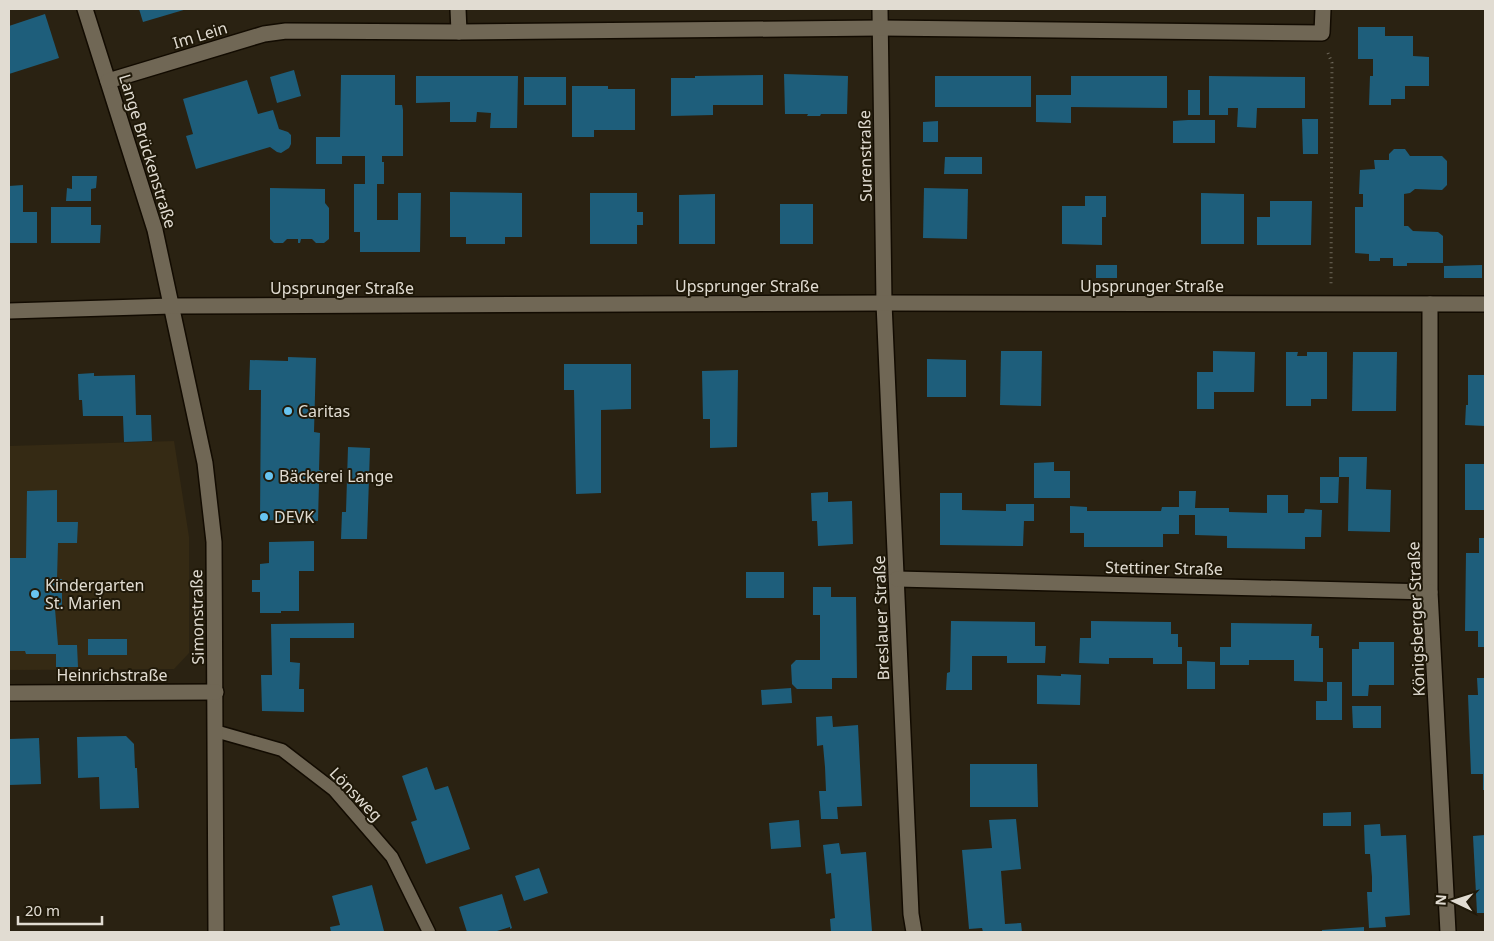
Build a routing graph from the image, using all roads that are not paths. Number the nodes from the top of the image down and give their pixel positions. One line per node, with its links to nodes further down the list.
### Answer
1 (85, 9): 7 (street, Lange Brückenstraße)
2 (458, 9): 6 (street)
3 (880, 9): 5 (street, Surenstraße)
4 (1323, 9): 5 (street, Im Lein)
5 (881, 28): 6 (street, Im Lein); 8 (street, Surenstraße)
6 (459, 32): 7 (street, Im Lein)
7 (108, 80): 11 (street, Lange Brückenstraße)
8 (884, 302): 9 (street, Upsprunger Straße); 11 (street, Upsprunger Straße); 13 (street, Breslauer Straße)
9 (1430, 304): 10 (street, Upsprunger Straße); 14 (street, Königsberger Straße)
10 (1485, 304)
11 (172, 306): 12 (street, Upsprunger Straße); 15 (street, Simonstraße)
12 (9, 311)
13 (897, 579): 14 (street, Stettiner Straße); 20 (street, Breslauer Straße)
14 (1430, 592): 21 (street, Königsberger Straße)
15 (216, 692): 16 (street, Heinrichstraße); 17 (street, Simonstraße)
16 (9, 693)
17 (215, 731): 18 (street, Simonstraße); 19 (lane, Lönsweg)
18 (216, 932)
19 (430, 932)
20 (914, 932)
21 (1448, 932)

